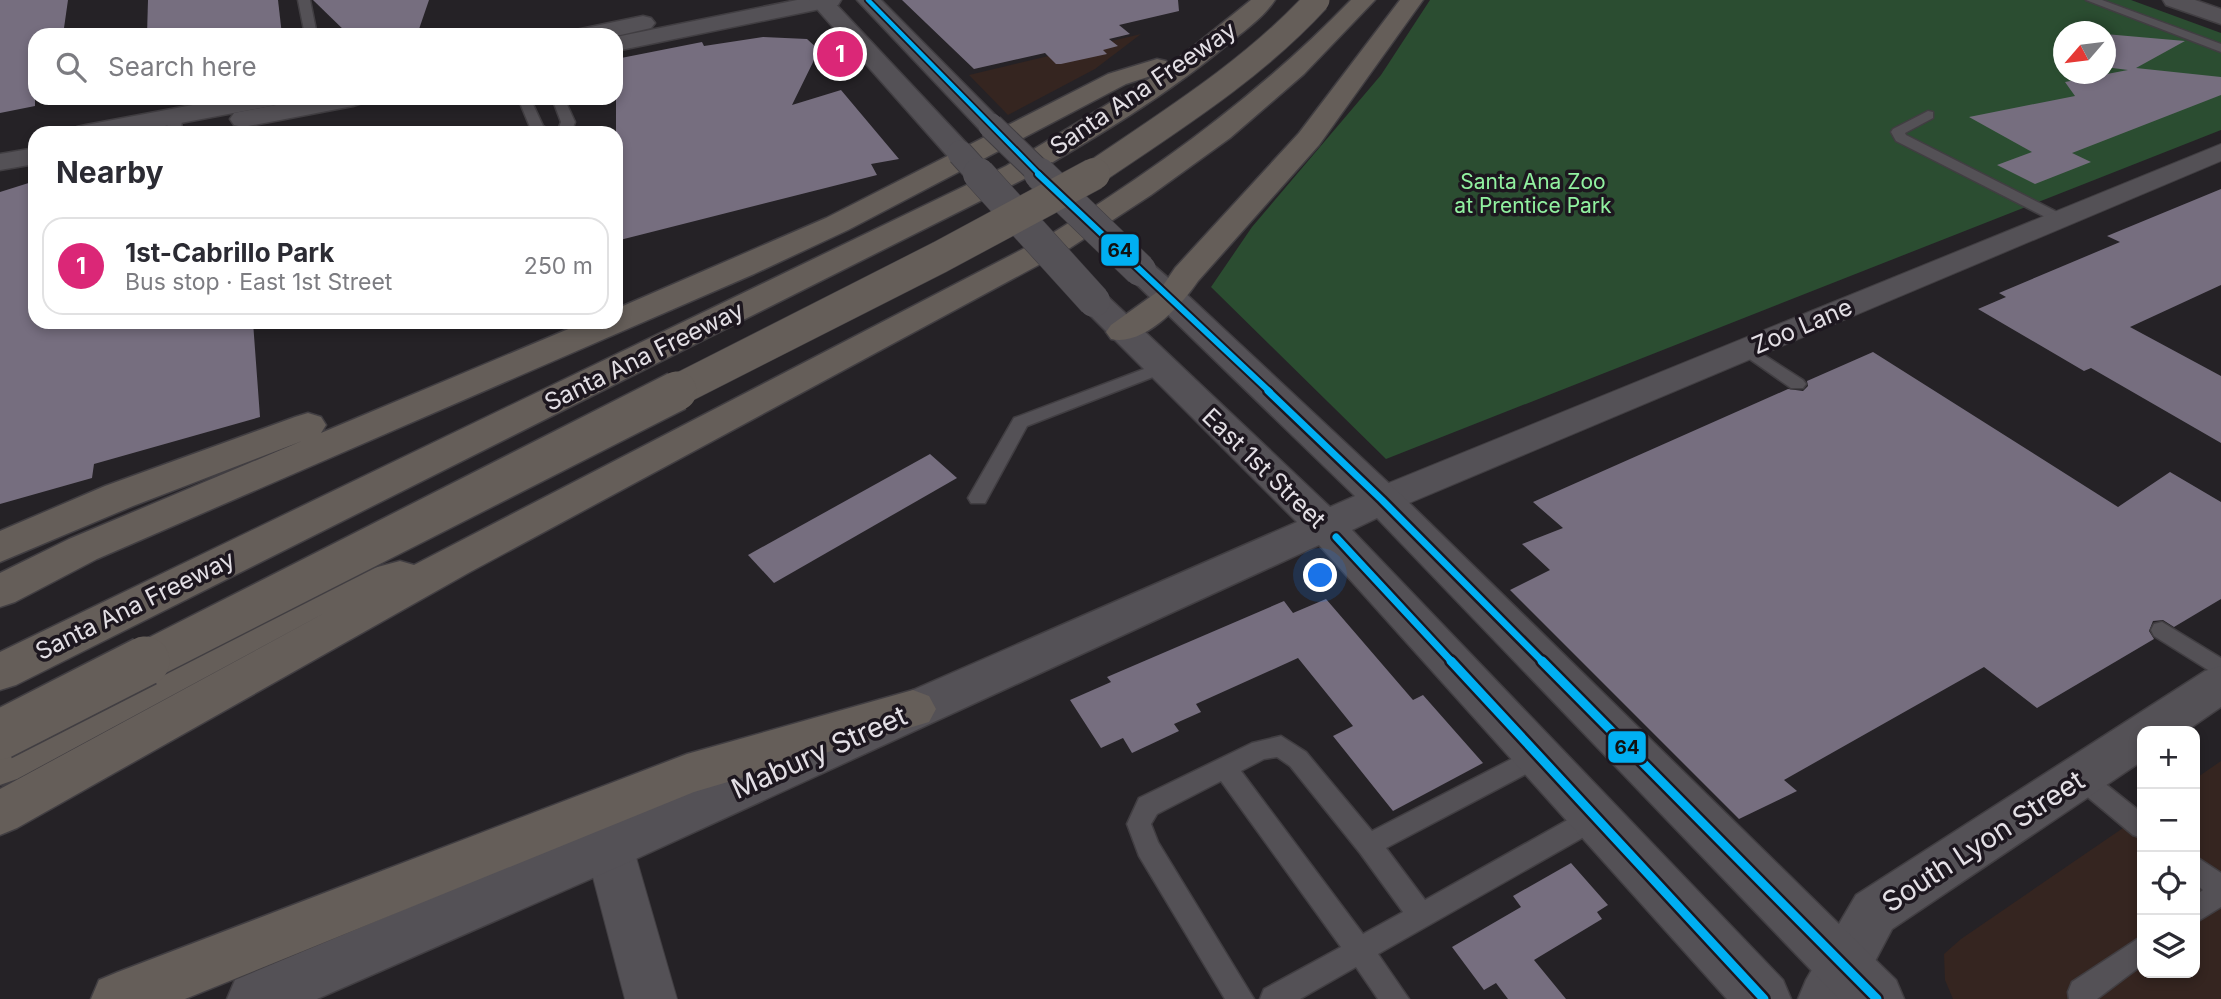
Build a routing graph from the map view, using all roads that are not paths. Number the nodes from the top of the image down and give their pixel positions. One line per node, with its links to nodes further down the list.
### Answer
1 (304, 0): 13 (lane)
2 (757, 0): 14 (main road)
3 (868, 0): 33 (main road, bridge)
4 (1264, 0): 17 (highway, Santa Ana Freeway)
5 (1298, 0): 50 (highway, bridge)
6 (1317, 0): 53 (highway, bridge)
7 (1364, 0): 45 (highway)
8 (1412, 0): 33 (highway)
9 (2092, 0): 16 (lane)
10 (2174, 0): 12 (main road)
11 (824, 1): 15 (main road); 36 (main road, East 1st Street, bridge)
12 (2221, 17)
13 (310, 28)
14 (619, 28)
15 (623, 43)
16 (2221, 48)
17 (1206, 51): 34 (highway); 48 (highway, Santa Ana Freeway)
18 (249, 105): 23 (main road)
19 (312, 105): 24 (main road)
20 (527, 105): 25 (lane)
21 (561, 105): 26 (lane)
22 (1928, 115): 32 (lane)
23 (182, 126)
24 (190, 126)
25 (535, 126)
26 (567, 126)
27 (28, 143): 28 (main road)
28 (0, 148)
29 (2221, 152): 32 (street, Zoo Lane)
30 (28, 157): 31 (main road)
31 (0, 162)
32 (2060, 219): 37 (street, Zoo Lane)
33 (1171, 297): 36 (highway); 42 (main road)
34 (623, 317)
35 (595, 329): 39 (highway)
36 (1123, 332): 38 (main road, East 1st Street)
37 (1746, 349): 40 (lane); 42 (street, Zoo Lane)
38 (1160, 368): 41 (lane); 43 (main road, East 1st Street)
39 (501, 369): 44 (highway); 46 (highway)
40 (1797, 384)
41 (978, 498)
42 (1382, 500): 43 (main road, Mabury Street); 70 (main road)
43 (1325, 526): 51 (main road, Mabury Street); 55 (main road, East 1st Street)
44 (0, 547)
45 (456, 561): 56 (highway); 59 (highway)
46 (0, 591)
47 (2162, 630): 49 (lane)
48 (0, 672)
49 (2220, 683): 52 (main road)
50 (0, 706)
51 (913, 709): 63 (main road, Mabury Street); 71 (highway)
52 (2157, 726)
53 (0, 736)
54 (2137, 739): 58 (main road, South Lyon Street)
55 (1539, 756): 60 (main road, East 1st Street); 62 (lane)
56 (0, 765)
57 (1224, 767): 62 (lane); 68 (lane); 74 (lane)
58 (2080, 777): 61 (lane); 70 (main road, South Lyon Street)
59 (0, 813)
60 (1595, 817): 67 (lane); 77 (main road, East 1st Street)
61 (2137, 823)
62 (1369, 845): 67 (lane)
63 (610, 847): 72 (main road, Mabury Street); 73 (street)
64 (2200, 872): 65 (lane)
65 (2221, 891): 66 (lane)
66 (2200, 907)
67 (1420, 914): 68 (lane)
68 (1360, 949): 75 (lane); 76 (lane)
69 (2137, 953): 78 (lane)
70 (1849, 988)
71 (118, 999)
72 (254, 999)
73 (651, 999)
74 (1240, 999)
75 (1274, 999)
76 (1395, 999)
77 (1764, 999)
78 (2083, 999)

